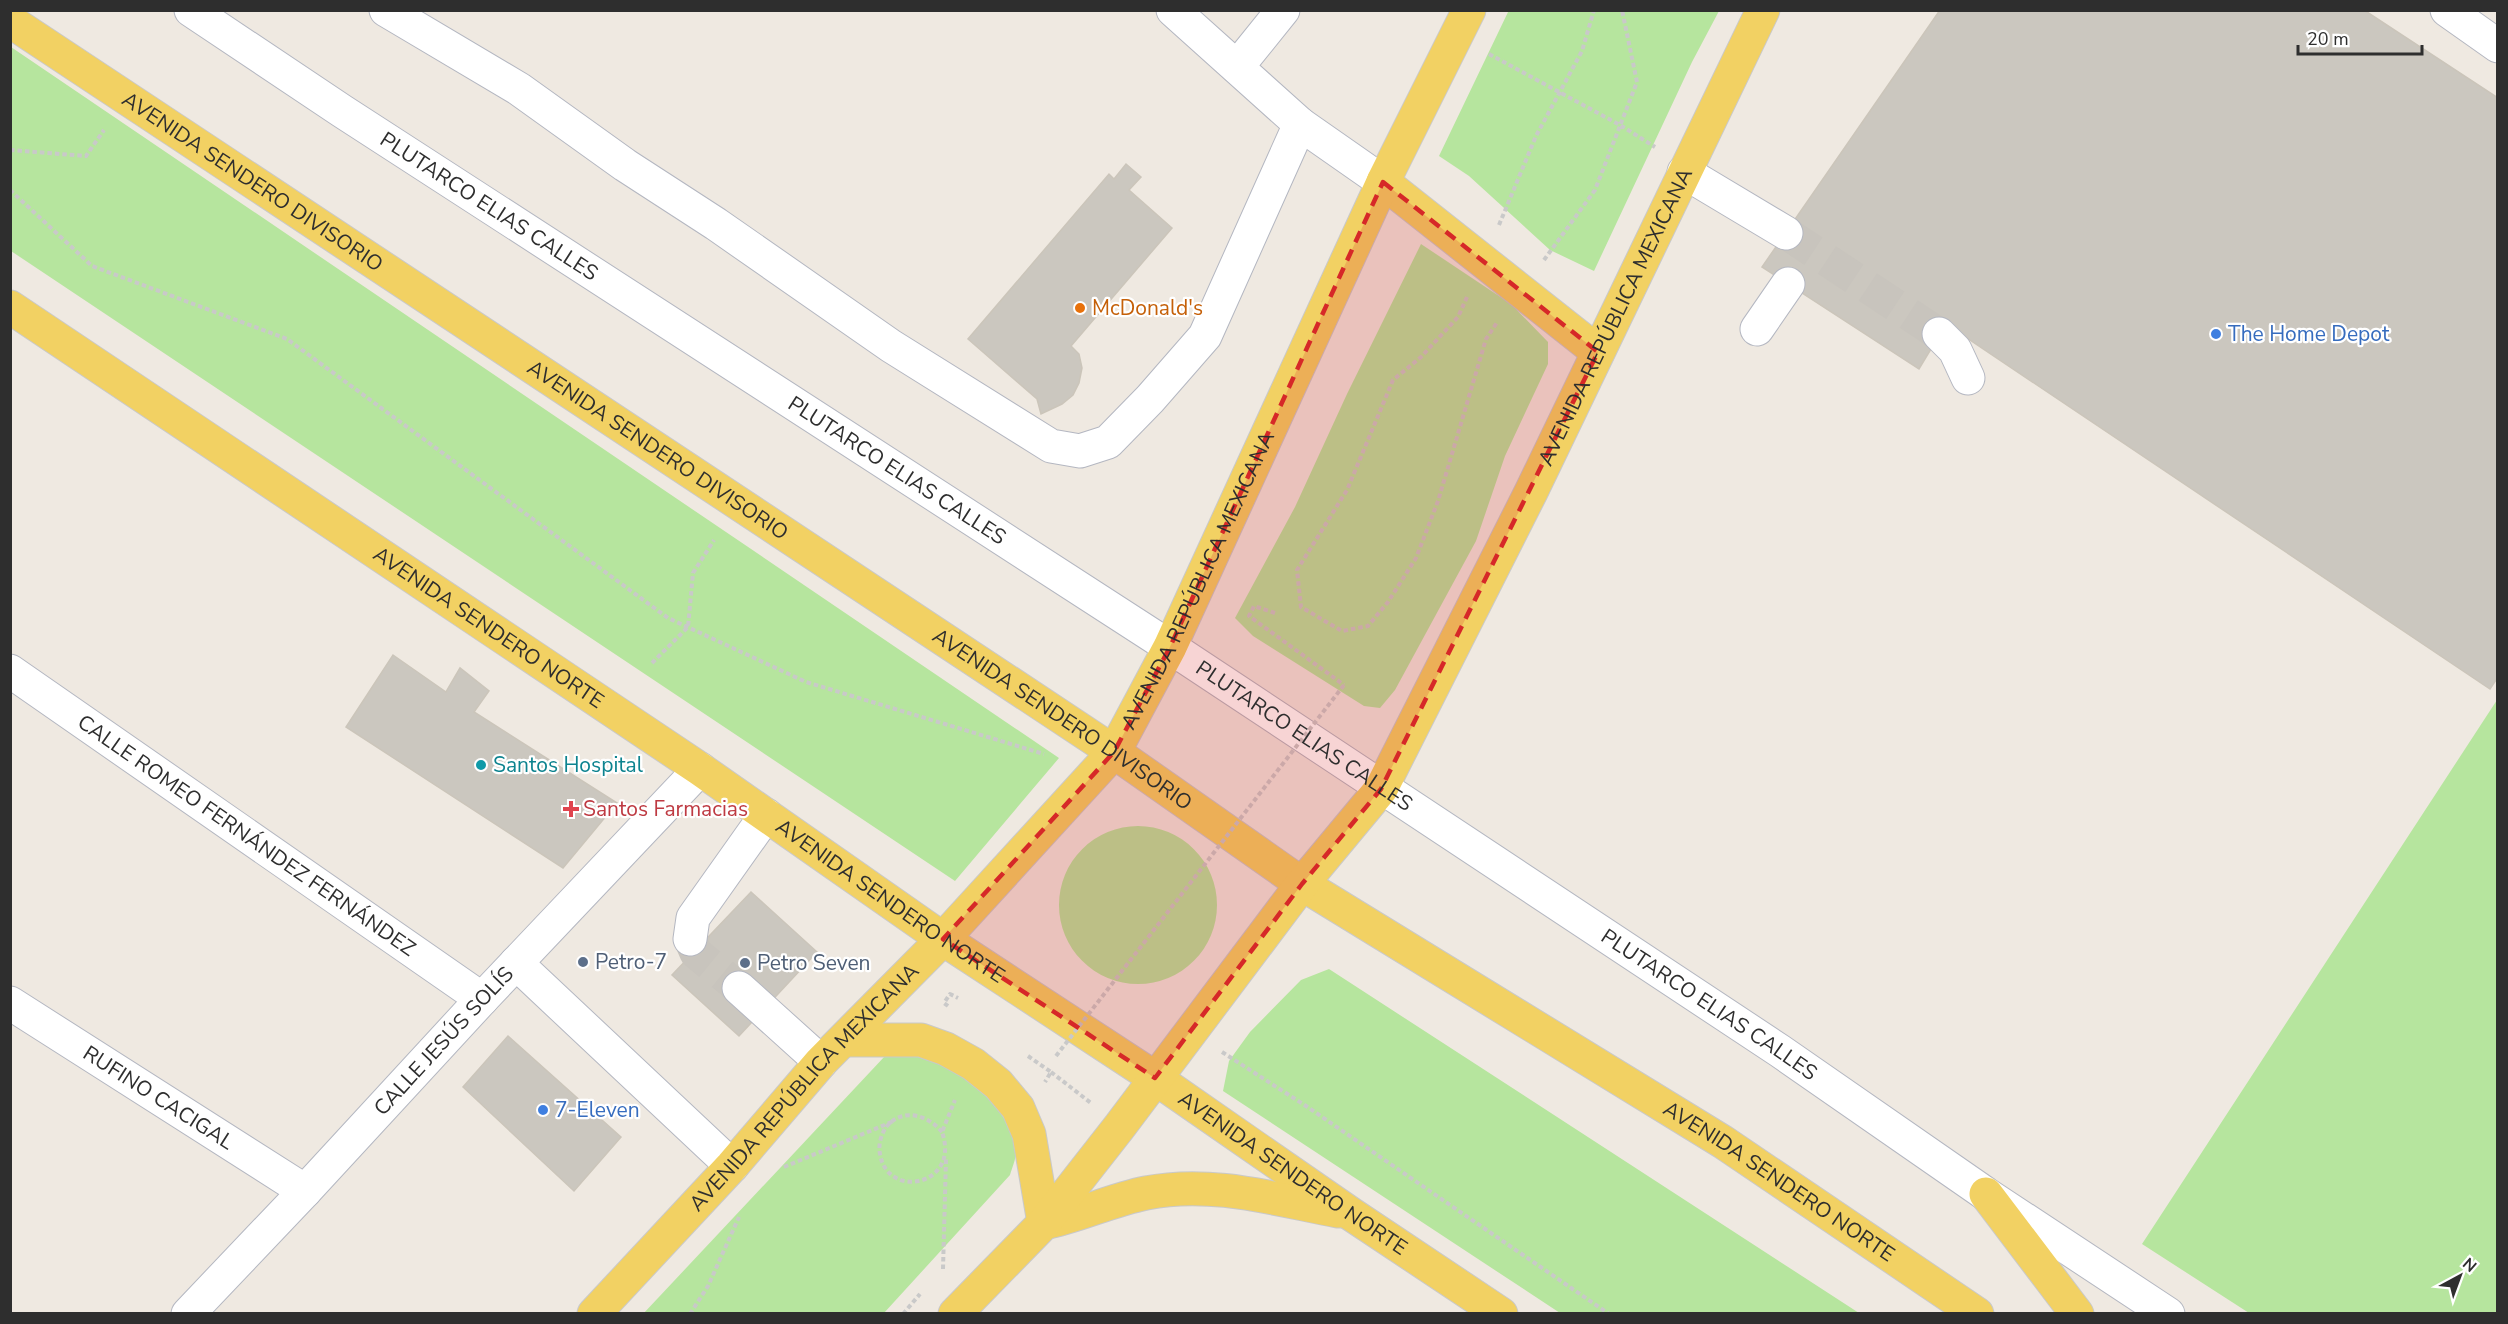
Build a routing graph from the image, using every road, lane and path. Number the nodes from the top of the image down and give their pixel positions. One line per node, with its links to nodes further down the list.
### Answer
1 (191, 10): 34 (street, PLUTARCO ELIAS CALLES)
2 (386, 10): 16 (street)
3 (1173, 10): 13 (street)
4 (1283, 10): 13 (street)
5 (1469, 10): 20 (main road, AVENIDA REPÚBLICA MEXICANA)
6 (1594, 10): 14 (path)
7 (1622, 10): 17 (path)
8 (1763, 10): 19 (main road, AVENIDA REPÚBLICA MEXICANA)
9 (2447, 10): 11 (street)
10 (10, 21): 37 (main road, AVENIDA SENDERO DIVISORIO)
11 (2498, 46)
12 (1482, 50): 14 (path)
13 (1237, 67): 16 (street)
14 (1560, 93): 17 (path); 23 (path)
15 (110, 122): 18 (path)
16 (1300, 124): 20 (street)
17 (1620, 125): 19 (path); 25 (path)
18 (10, 150)
19 (1674, 163): 22 (street); 29 (main road, AVENIDA REPÚBLICA MEXICANA)
20 (1383, 182): 23 (main road); 34 (main road, AVENIDA REPÚBLICA MEXICANA)
21 (10, 190): 33 (path)
22 (1786, 233)
23 (1482, 260): 25 (main road); 25 (path)
24 (1788, 284): 27 (street)
25 (1519, 290): 29 (main road)
26 (10, 306): 39 (main road, AVENIDA SENDERO NORTE)
27 (1757, 329)
28 (1939, 334): 30 (street)
29 (1599, 352): 40 (main road, AVENIDA REPÚBLICA MEXICANA)
30 (1968, 378)
31 (714, 540): 33 (path)
32 (1275, 613): 51 (path, bridge)
33 (688, 627): 35 (path); 38 (path)
34 (1170, 647): 37 (main road, AVENIDA REPÚBLICA MEXICANA); 40 (street, PLUTARCO ELIAS CALLES)
35 (652, 663)
36 (10, 671): 47 (street, CALLE ROMEO FERNÁNDEZ FERNÁNDEZ)
37 (1114, 752): 42 (main road, AVENIDA SENDERO DIVISORIO); 44 (main road, AVENIDA REPÚBLICA MEXICANA)
38 (1048, 755)
39 (700, 769): 41 (main road, AVENIDA SENDERO NORTE); 45 (street, CALLE JESÚS SOLÍS)
40 (1381, 789): 42 (main road, AVENIDA REPÚBLICA MEXICANA); 62 (street, PLUTARCO ELIAS CALLES)
41 (766, 815): 43 (street); 44 (main road, AVENIDA SENDERO NORTE)
42 (1302, 884): 49 (main road, AVENIDA REPÚBLICA MEXICANA); 77 (main road, AVENIDA SENDERO NORTE)
43 (690, 939)
44 (943, 939): 50 (main road, AVENIDA REPÚBLICA MEXICANA); 53 (main road, AVENIDA SENDERO NORTE)
45 (516, 963): 47 (street, CALLE JESÚS SOLÍS); 59 (street)
46 (739, 988): 50 (street)
47 (482, 999): 61 (street, CALLE JESÚS SOLÍS)
48 (10, 1003): 61 (street, RUFINO CACIGAL)
49 (1190, 1031): 53 (main road, AVENIDA REPÚBLICA MEXICANA); 76 (path)
50 (833, 1051): 59 (main road, AVENIDA REPÚBLICA MEXICANA); 65 (main road)
51 (1056, 1056)
52 (1052, 1072): 56 (path)
53 (1155, 1078): 56 (main road, AVENIDA REPÚBLICA MEXICANA); 64 (main road, AVENIDA SENDERO NORTE)
54 (958, 1093): 57 (path)
55 (894, 1121): 57 (path); 58 (path); 60 (path)
56 (1120, 1126): 65 (main road, AVENIDA REPÚBLICA MEXICANA)
57 (942, 1132): 58 (path)
58 (946, 1154): 67 (path)
59 (732, 1166): 71 (main road, AVENIDA REPÚBLICA MEXICANA)
60 (783, 1168)
61 (305, 1191): 70 (street, CALLE JESÚS SOLÍS)
62 (1986, 1194): 78 (main road); 79 (street, PLUTARCO ELIAS CALLES)
63 (740, 1213): 72 (path)
64 (1351, 1214): 65 (main road); 75 (main road, AVENIDA SENDERO NORTE)
65 (1044, 1223): 74 (main road, AVENIDA REPÚBLICA MEXICANA)
66 (951, 1262): 67 (path)
67 (943, 1269): 68 (path)
68 (935, 1278)
69 (927, 1287): 73 (path)
70 (188, 1314)
71 (594, 1314)
72 (690, 1314)
73 (903, 1314)
74 (955, 1314)
75 (1501, 1314)
76 (1609, 1314)
77 (1977, 1314)
78 (2077, 1314)
79 (2168, 1314)

